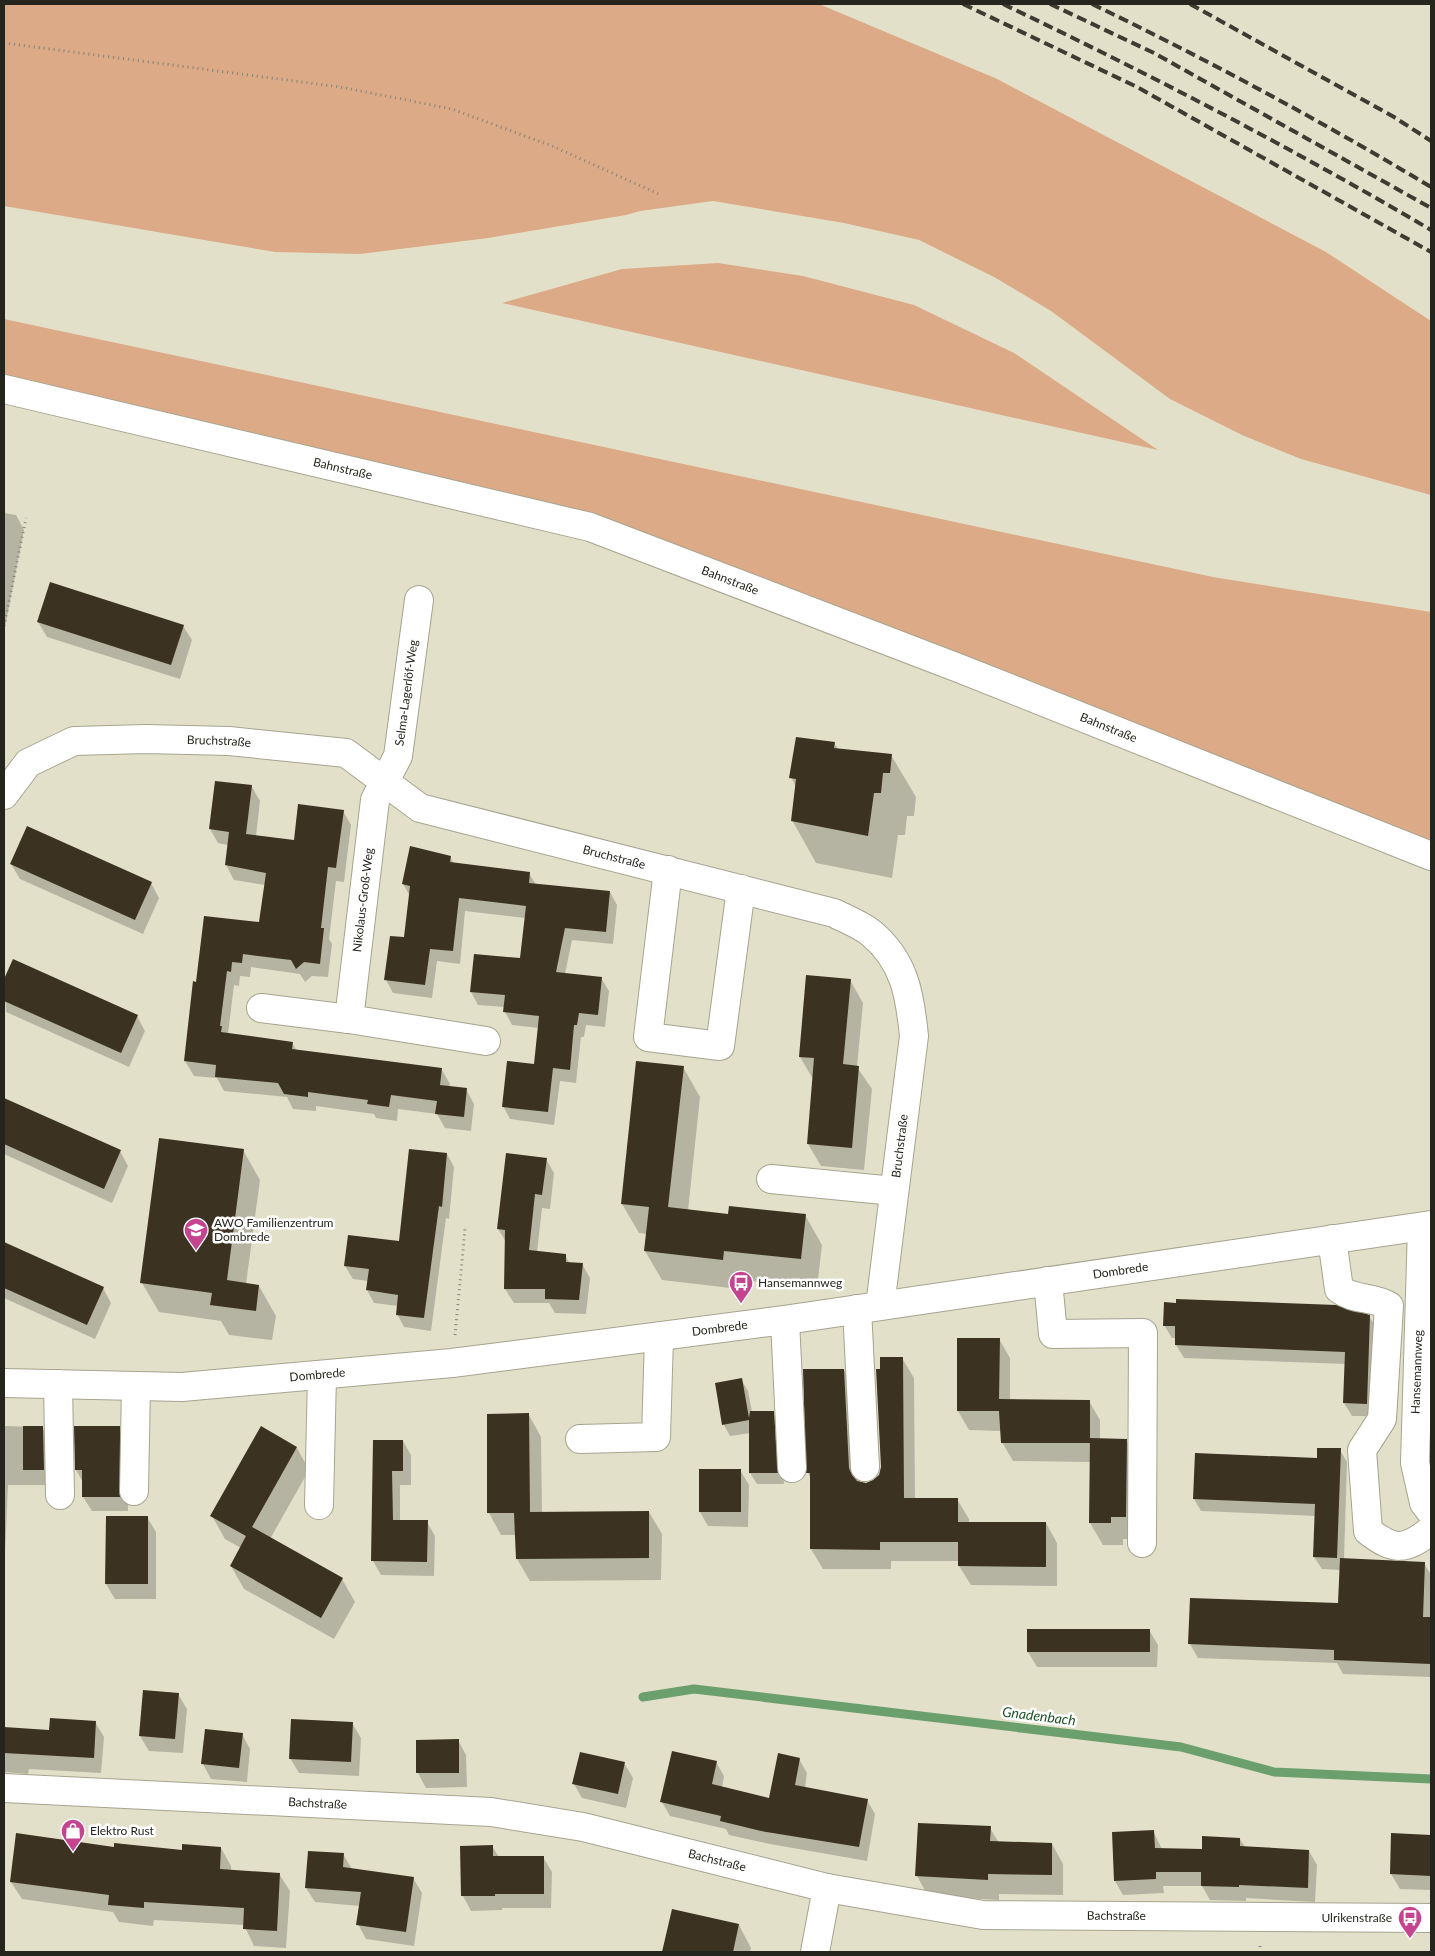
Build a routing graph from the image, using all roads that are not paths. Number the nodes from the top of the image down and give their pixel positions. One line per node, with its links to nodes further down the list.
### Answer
1 (4, 388): 5 (street, Bahnstraße)
2 (419, 600): 3 (street, Selma-Lagerlöf-Weg)
3 (384, 782): 4 (street, Bruchstraße); 6 (street, Bruchstraße); 9 (street, Nikolaus-Groß-Weg)
4 (4, 795)
5 (1431, 856)
6 (668, 870): 7 (street, Bruchstraße); 7 (street)
7 (741, 888): 12 (street, Bruchstraße)
8 (261, 1008): 9 (street)
9 (349, 1019): 10 (street)
10 (486, 1041)
11 (771, 1179): 12 (street)
12 (894, 1191): 18 (street, Bruchstraße)
13 (1426, 1226): 14 (street, Dombrede); 16 (street, Hansemannweg)
14 (1332, 1239): 15 (street, Dombrede); 17 (street)
15 (1048, 1281): 18 (street, Dombrede); 35 (street)
16 (1419, 1304): 17 (street); 25 (street, Hansemannweg)
17 (1389, 1306): 26 (street)
18 (868, 1308): 19 (street, Dombrede); 28 (street, Bruchstraße)
19 (785, 1320): 20 (street, Dombrede); 29 (street)
20 (659, 1337): 21 (street, Dombrede); 27 (street)
21 (322, 1375): 24 (street, Dombrede); 32 (street)
22 (4, 1383): 23 (street, Dombrede)
23 (58, 1384): 24 (street, Dombrede); 31 (street)
24 (136, 1386): 30 (street)
25 (1416, 1418): 26 (street); 33 (street, Hansemannweg)
26 (1382, 1419): 34 (street)
27 (580, 1438)
28 (865, 1467)
29 (792, 1468)
30 (134, 1491)
31 (60, 1495)
32 (319, 1505)
33 (1431, 1512)
34 (1431, 1530)
35 (1142, 1543)
36 (4, 1788): 37 (street, Bachstraße)
37 (827, 1888): 38 (street, Bachstraße); 39 (street)
38 (1431, 1918)
39 (815, 1952)

